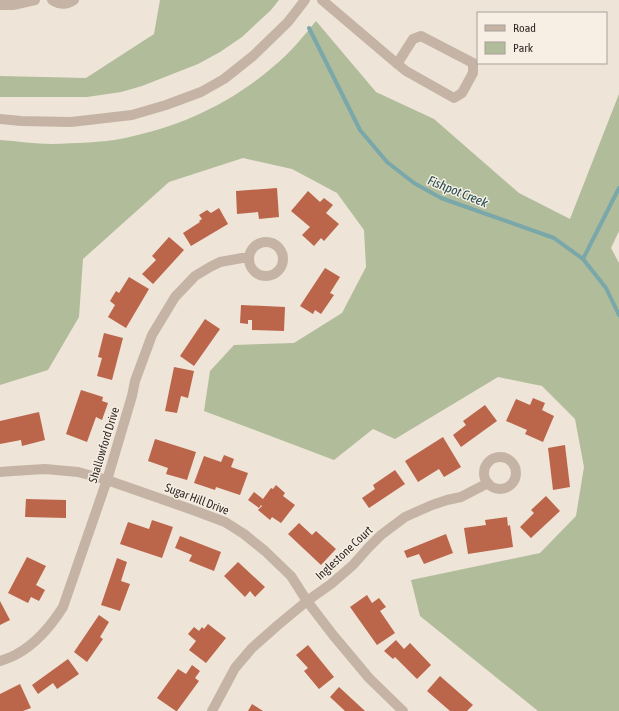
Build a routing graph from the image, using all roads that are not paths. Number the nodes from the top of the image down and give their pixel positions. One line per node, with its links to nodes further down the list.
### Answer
1 (35, 0): 6 (street)
2 (52, 0): 3 (street)
3 (74, 0)
4 (305, 0): 8 (street)
5 (322, 0): 7 (street)
6 (0, 6)
7 (398, 64): 7 (street)
8 (0, 119)
9 (249, 258): 11 (street, Shallowford Drive)
10 (0, 472): 11 (street, Sugar Hill Drive)
11 (107, 480): 13 (street, Sugar Hill Drive); 14 (street, Shallowford Drive)
12 (488, 483): 13 (street, Inglestone Court)
13 (307, 601): 15 (street, Inglestone Court); 16 (street, Sugar Hill Drive)
14 (0, 661)
15 (212, 711)
16 (403, 711)

